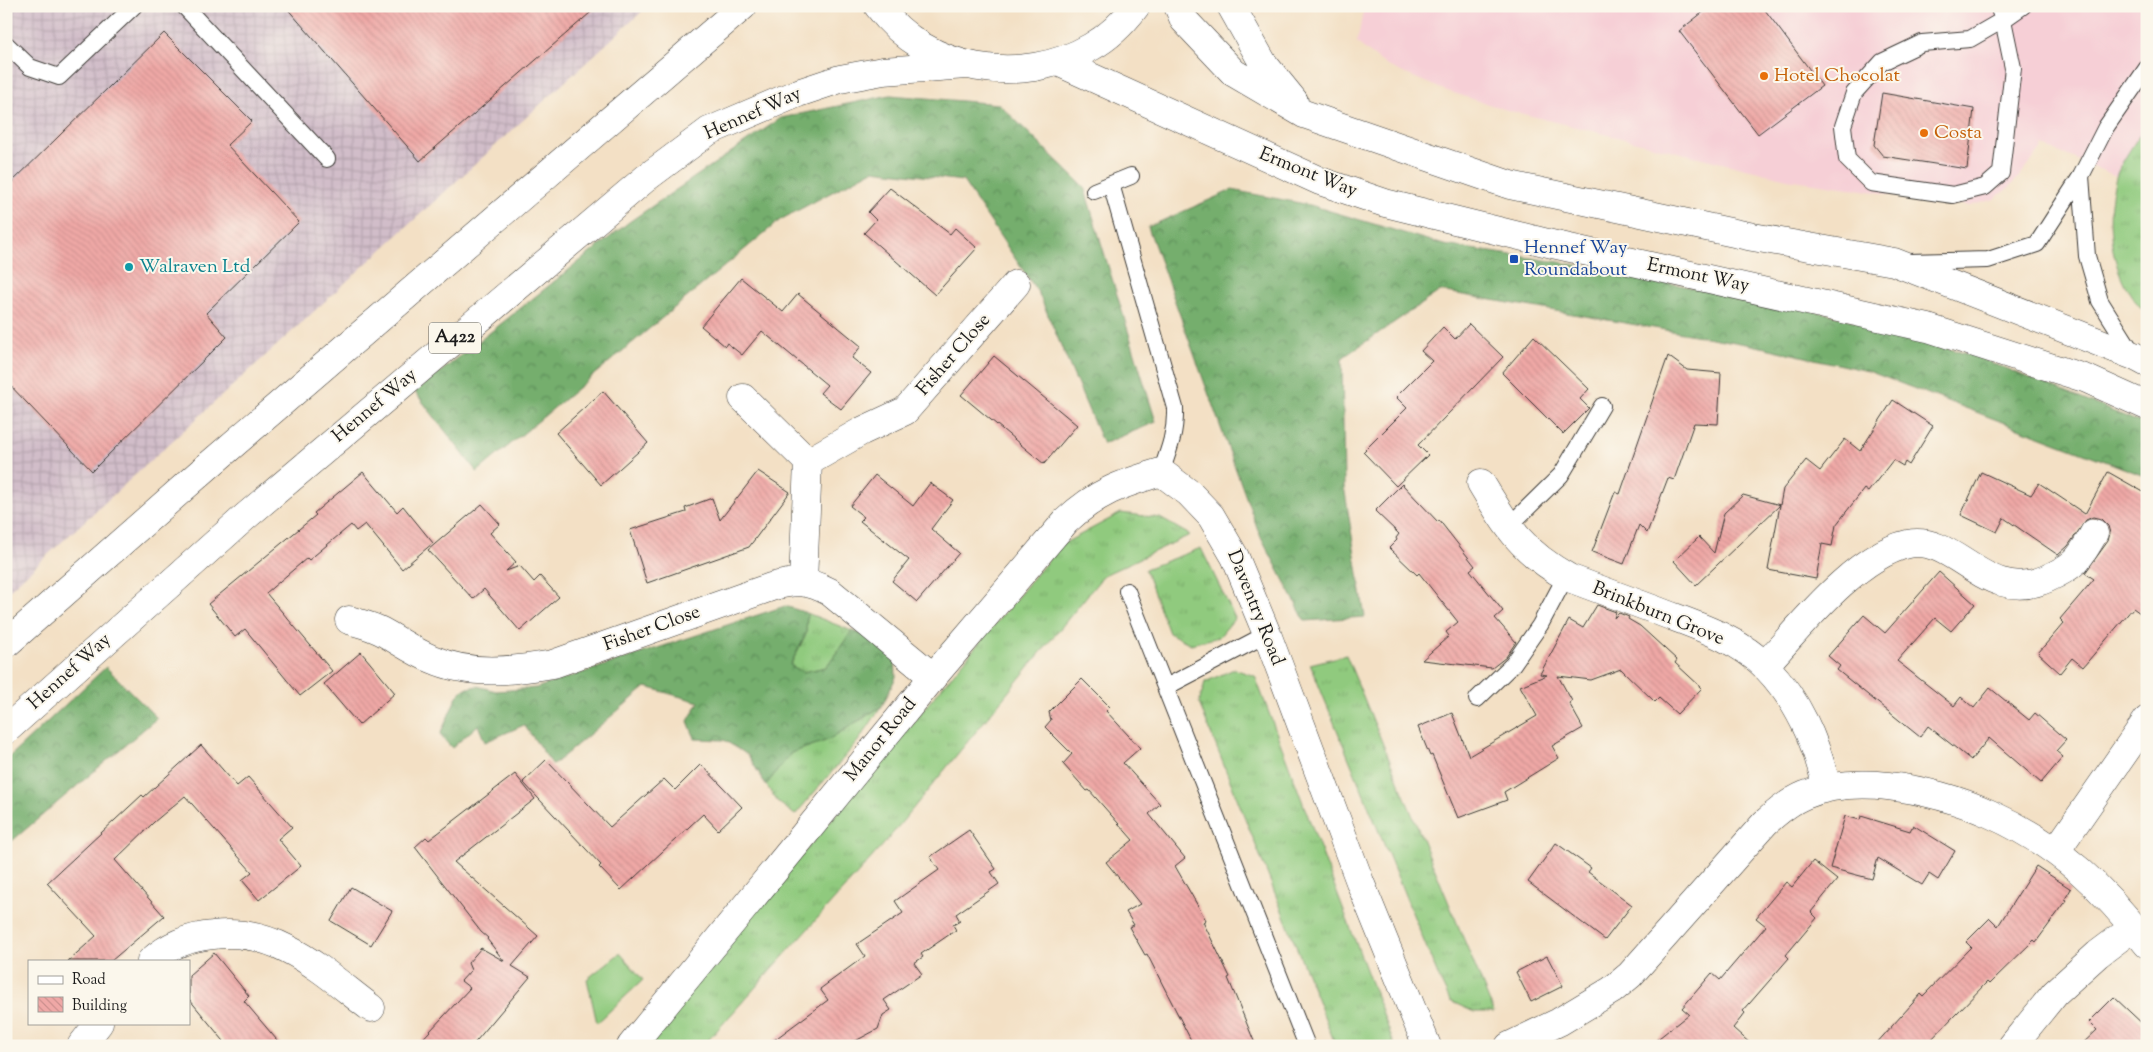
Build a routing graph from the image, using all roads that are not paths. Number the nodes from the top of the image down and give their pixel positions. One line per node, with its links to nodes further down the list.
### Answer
1 (134, 6): 10 (lane)
2 (184, 6): 15 (lane)
3 (743, 6): 36 (main road)
4 (878, 6): 12 (main road)
5 (1136, 6): 11 (main road)
6 (1178, 6): 14 (main road)
7 (1231, 6): 14 (main road)
8 (2023, 6): 9 (lane)
9 (2001, 13): 9 (lane)
10 (6, 44)
11 (1058, 62): 12 (main road); 25 (main road, Ermont Way)
12 (966, 65): 42 (main road, Hennef Way / A422)
13 (2147, 68): 17 (lane)
14 (1304, 114): 20 (main road)
15 (327, 160)
16 (1131, 176): 18 (lane)
17 (2081, 176): 20 (lane); 22 (lane)
18 (1111, 184): 19 (lane); 27 (lane)
19 (1094, 191)
20 (1894, 262): 22 (main road)
21 (1016, 284): 26 (main road, Fisher Close)
22 (2140, 359)
23 (743, 398): 26 (main road)
24 (1602, 406): 29 (lane)
25 (2147, 406)
26 (808, 462): 32 (main road)
27 (1161, 472): 35 (main road, Daventry Road); 38 (main road, Manor Road)
28 (1481, 483): 29 (main road, Brinkburn Grove)
29 (1508, 526): 31 (main road, Brinkburn Grove)
30 (2094, 533): 37 (main road)
31 (1566, 576): 37 (main road, Brinkburn Grove); 40 (lane)
32 (803, 582): 34 (main road, Fisher Close); 38 (main road, Fisher Close)
33 (1127, 591): 39 (lane)
34 (349, 620)
35 (1267, 634): 39 (lane); 52 (main road, Daventry Road)
36 (6, 644)
37 (1765, 666): 43 (main road, Brinkburn Grove)
38 (933, 677): 50 (main road, Manor Road)
39 (1166, 687): 51 (lane)
40 (1477, 699)
41 (2147, 720): 44 (main road)
42 (6, 730)
43 (1827, 788): 44 (main road); 53 (main road)
44 (2056, 851): 45 (main road)
45 (2140, 935): 54 (main road)
46 (152, 960): 47 (main road)
47 (371, 1008)
48 (98, 1024): 49 (main road)
49 (80, 1046)
50 (631, 1046)
51 (1307, 1046)
52 (1427, 1046)
53 (1509, 1046)
54 (2012, 1046)

